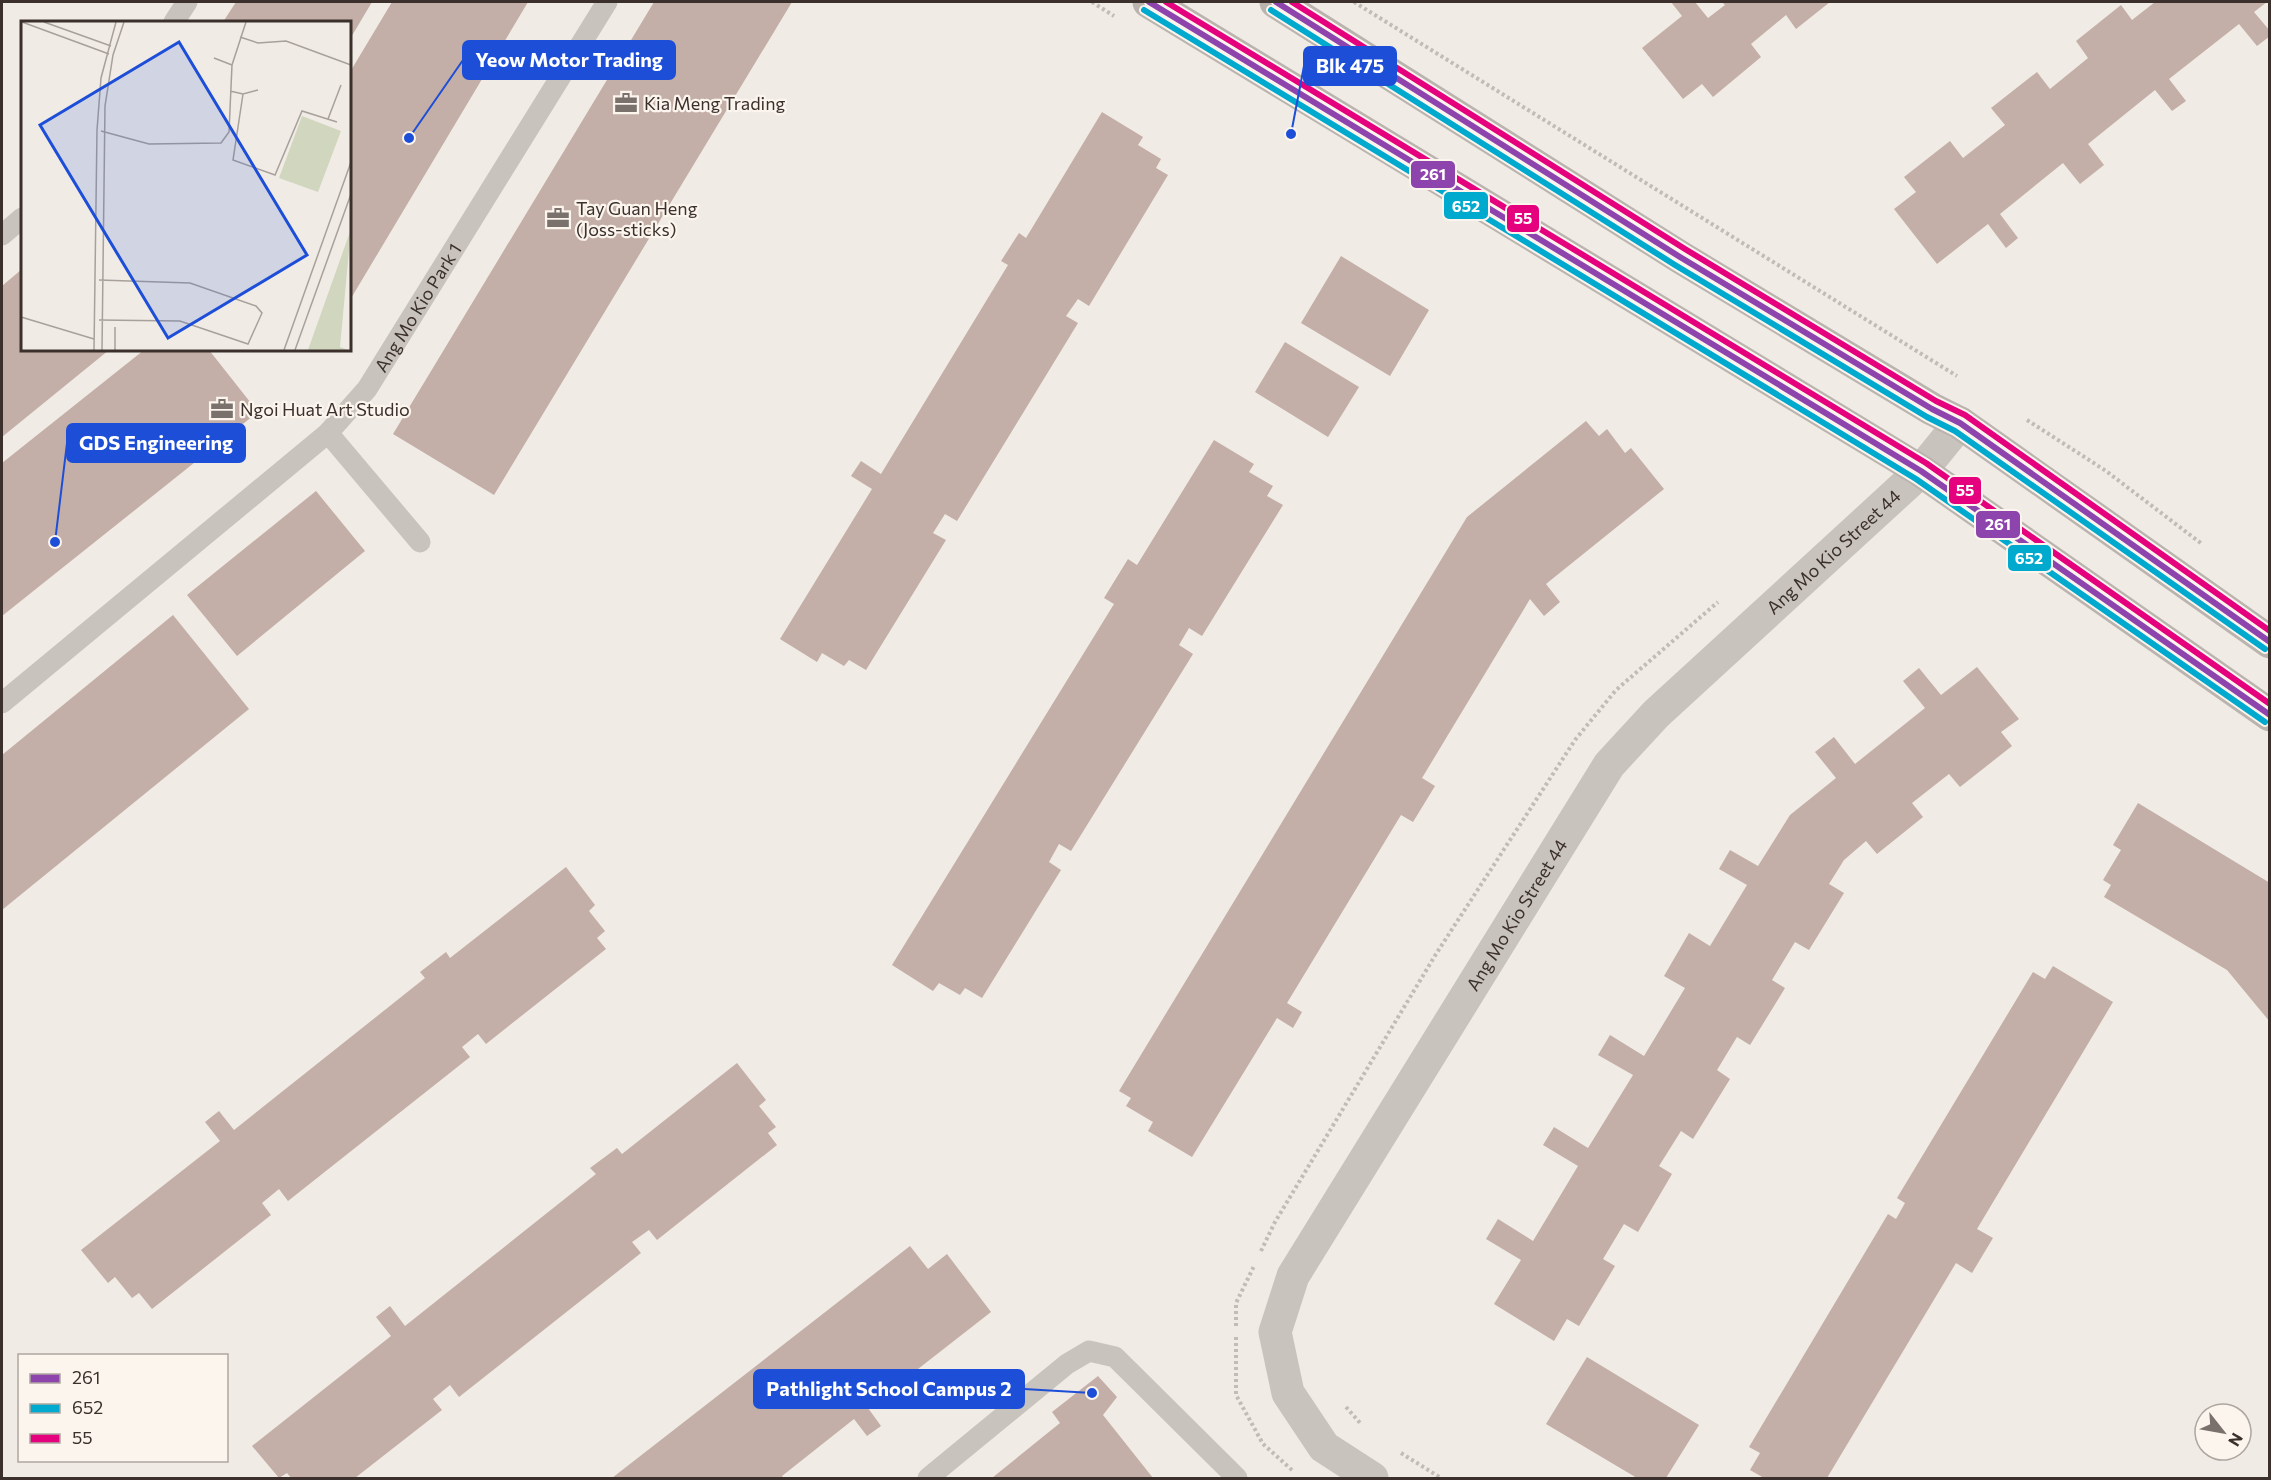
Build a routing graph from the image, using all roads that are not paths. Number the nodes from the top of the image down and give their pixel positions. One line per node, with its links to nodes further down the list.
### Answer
1 (187, 2): 5 (lane)
2 (607, 2): 9 (lane, Ang Mo Kio Park 1)
3 (1149, 2): 10 (main road)
4 (1276, 2): 8 (main road)
5 (175, 21)
6 (21, 219): 7 (lane)
7 (2, 235)
8 (1960, 423): 10 (street, Ang Mo Kio Street 44); 12 (main road)
9 (328, 433): 11 (lane); 13 (lane, Ang Mo Kio Park 1)
10 (1921, 471): 14 (main road); 17 (street, Ang Mo Kio Street 44)
11 (420, 542)
12 (2270, 642)
13 (2, 703)
14 (2270, 715)
15 (928, 1479): 16 (lane)
16 (1237, 1479)
17 (1372, 1479)

